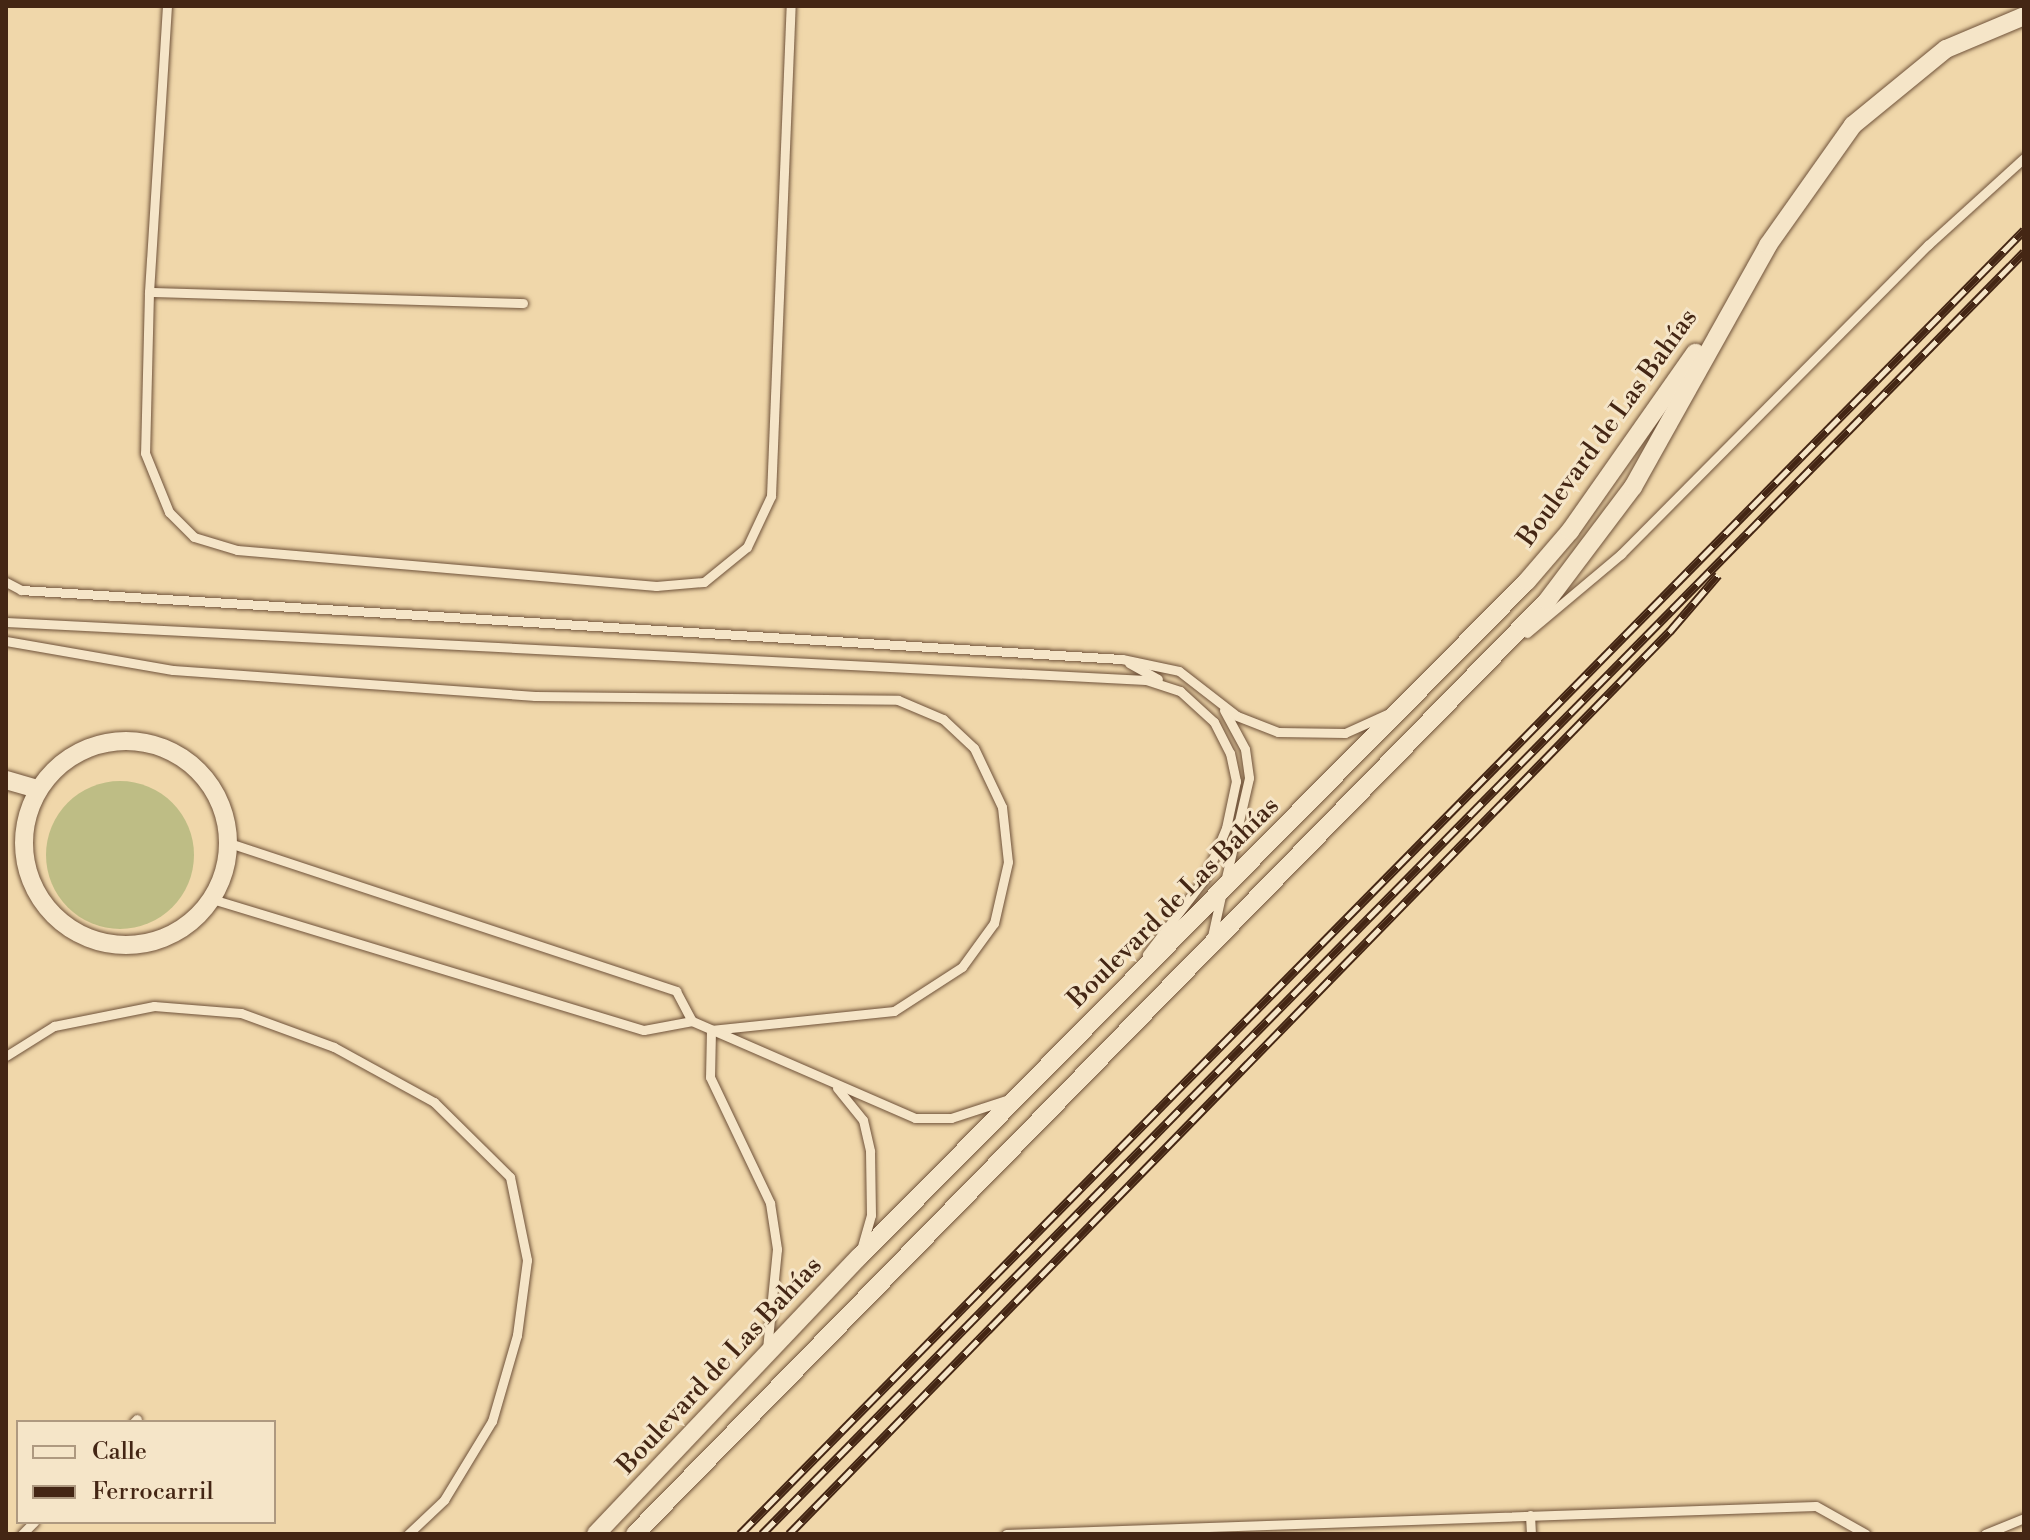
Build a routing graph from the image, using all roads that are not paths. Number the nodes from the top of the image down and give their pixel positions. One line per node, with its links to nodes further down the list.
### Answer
1 (167, 6): 6 (lane)
2 (791, 6): 6 (lane)
3 (2024, 16): 5 (street, Boulevard de Las Bahías)
4 (2024, 158): 12 (lane)
5 (1750, 275): 12 (street, Boulevard de Las Bahías); 13 (street, Boulevard de Las Bahías)
6 (149, 292): 7 (lane)
7 (523, 303)
8 (6, 582): 11 (lane)
9 (6, 622): 14 (lane)
10 (6, 641): 24 (lane)
11 (1122, 659): 14 (lane); 15 (lane)
12 (1490, 664): 22 (street, Boulevard de Las Bahías)
13 (1426, 687): 15 (lane); 20 (street, Boulevard de Las Bahías)
14 (1180, 691): 25 (lane)
15 (1210, 692): 20 (lane)
16 (6, 780): 17 (street)
17 (38, 789): 18 (street); 19 (street)
18 (229, 843): 21 (street); 23 (lane)
19 (15, 850): 21 (street)
20 (1223, 888): 22 (lane); 25 (street, Boulevard de Las Bahías)
21 (212, 899): 23 (lane)
22 (1210, 948): 35 (street, Boulevard de Las Bahías)
23 (692, 1021): 24 (lane)
24 (711, 1030): 27 (lane); 30 (lane)
25 (1071, 1044): 28 (street, Boulevard de Las Bahías)
26 (6, 1056): 33 (lane)
27 (826, 1078): 28 (lane); 29 (lane)
28 (1024, 1091): 29 (street, Boulevard de Las Bahías)
29 (859, 1257): 30 (street, Boulevard de Las Bahías)
30 (766, 1361): 34 (street, Boulevard de Las Bahías)
31 (1530, 1515): 36 (lane); 37 (lane); 38 (lane)
32 (2024, 1518): 39 (lane)
33 (408, 1534)
34 (596, 1534)
35 (635, 1534)
36 (1006, 1534)
37 (1531, 1534)
38 (1866, 1534)
39 (1985, 1534)

